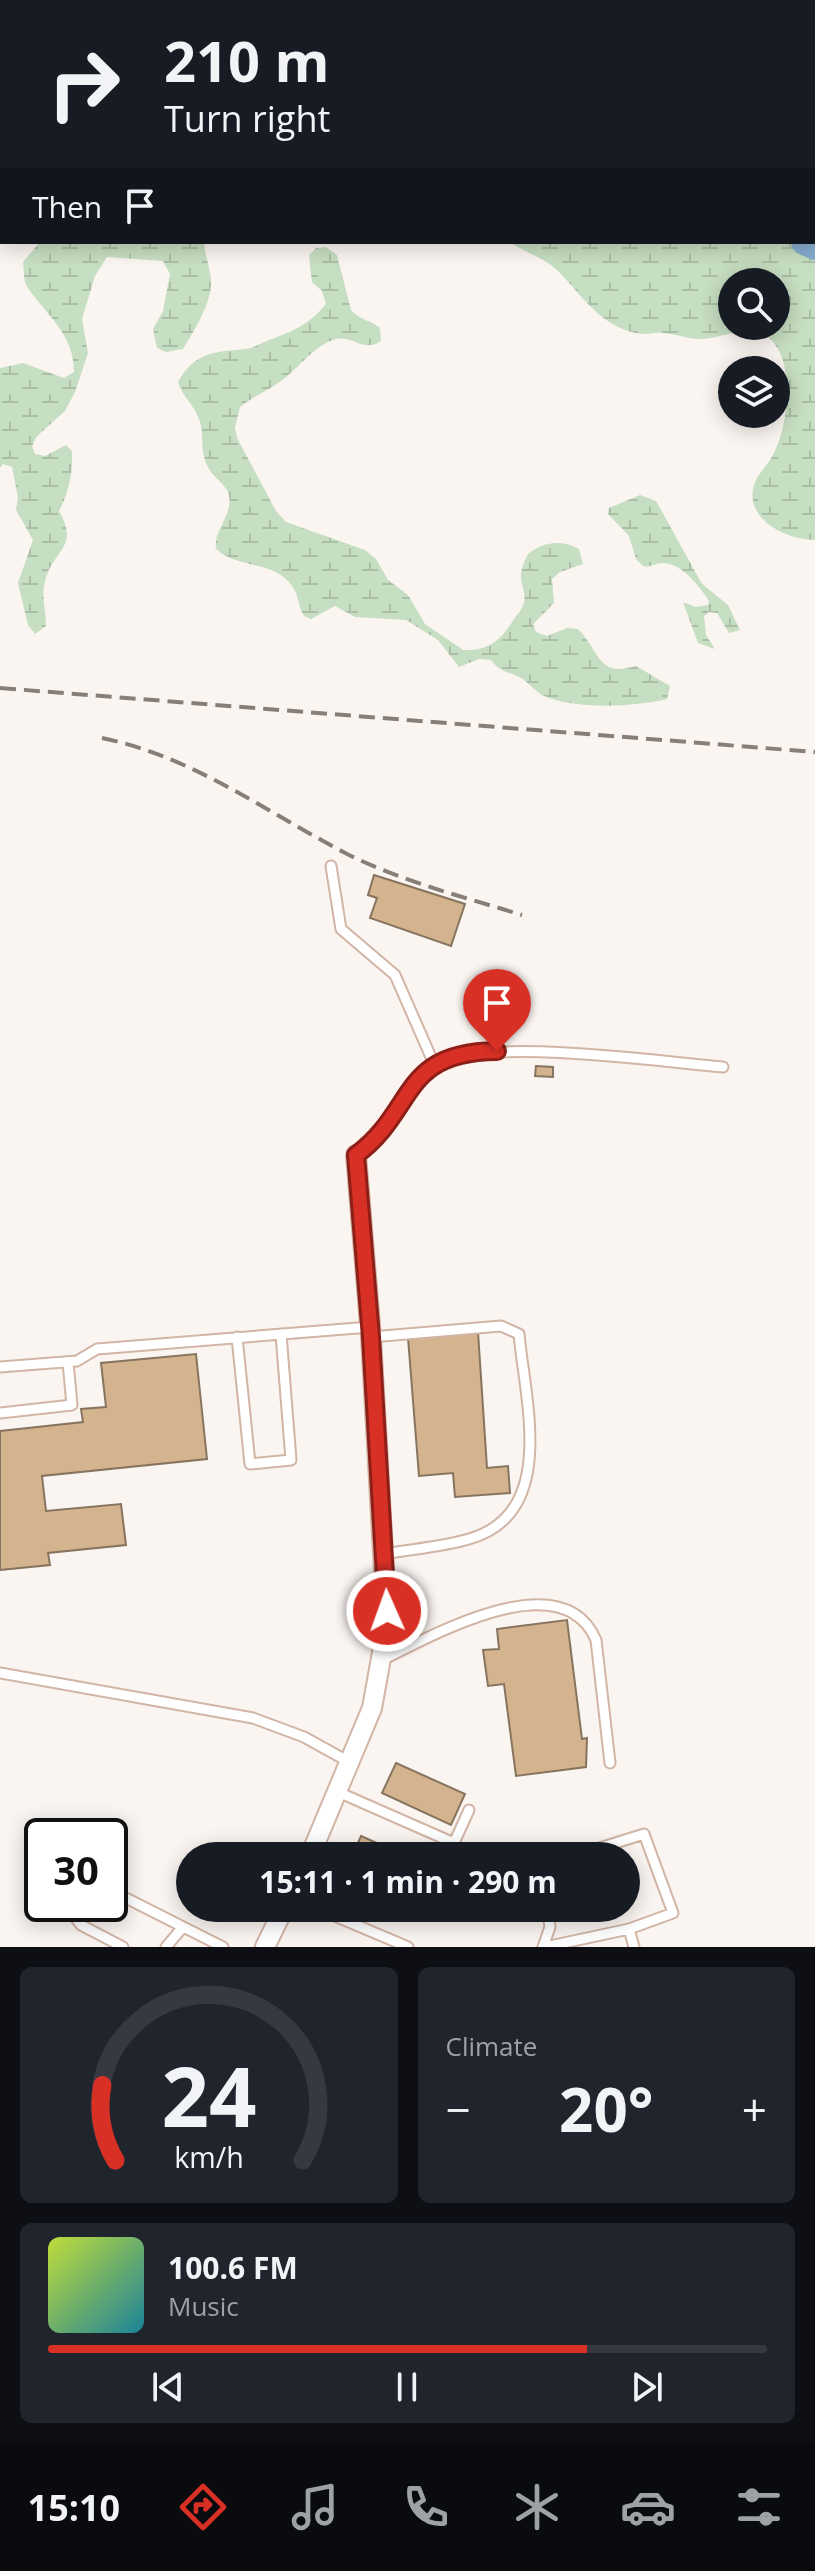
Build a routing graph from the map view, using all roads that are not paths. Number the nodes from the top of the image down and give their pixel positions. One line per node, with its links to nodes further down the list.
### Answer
1 (331, 866): 2 (lane)
2 (434, 1064): 3 (lane); 4 (lane)
3 (723, 1067)
4 (356, 1155): 5 (street)
5 (370, 1332): 6 (lane); 11 (street); 11 (lane)
6 (281, 1334): 7 (lane); 7 (lane)
7 (237, 1337): 8 (lane)
8 (68, 1362): 9 (lane); 10 (lane)
9 (0, 1367)
10 (0, 1413)
11 (384, 1554): 12 (street)
12 (382, 1660): 14 (street); 15 (lane)
13 (0, 1673): 14 (lane)
14 (351, 1763): 16 (street)
15 (610, 1763)
16 (338, 1792): 17 (lane); 18 (street)
17 (469, 1810)
18 (316, 1842)
19 (619, 1842): 26 (lane)
20 (128, 1899): 25 (lane)
21 (79, 1922): 27 (lane)
22 (277, 1922): 30 (street)
23 (349, 1922): 31 (lane)
24 (549, 1922): 32 (lane)
25 (183, 1927): 28 (lane); 29 (lane)
26 (629, 1929): 32 (lane); 33 (lane)
27 (123, 1947)
28 (166, 1947)
29 (223, 1947)
30 (265, 1947)
31 (408, 1947)
32 (544, 1947)
33 (634, 1947)

